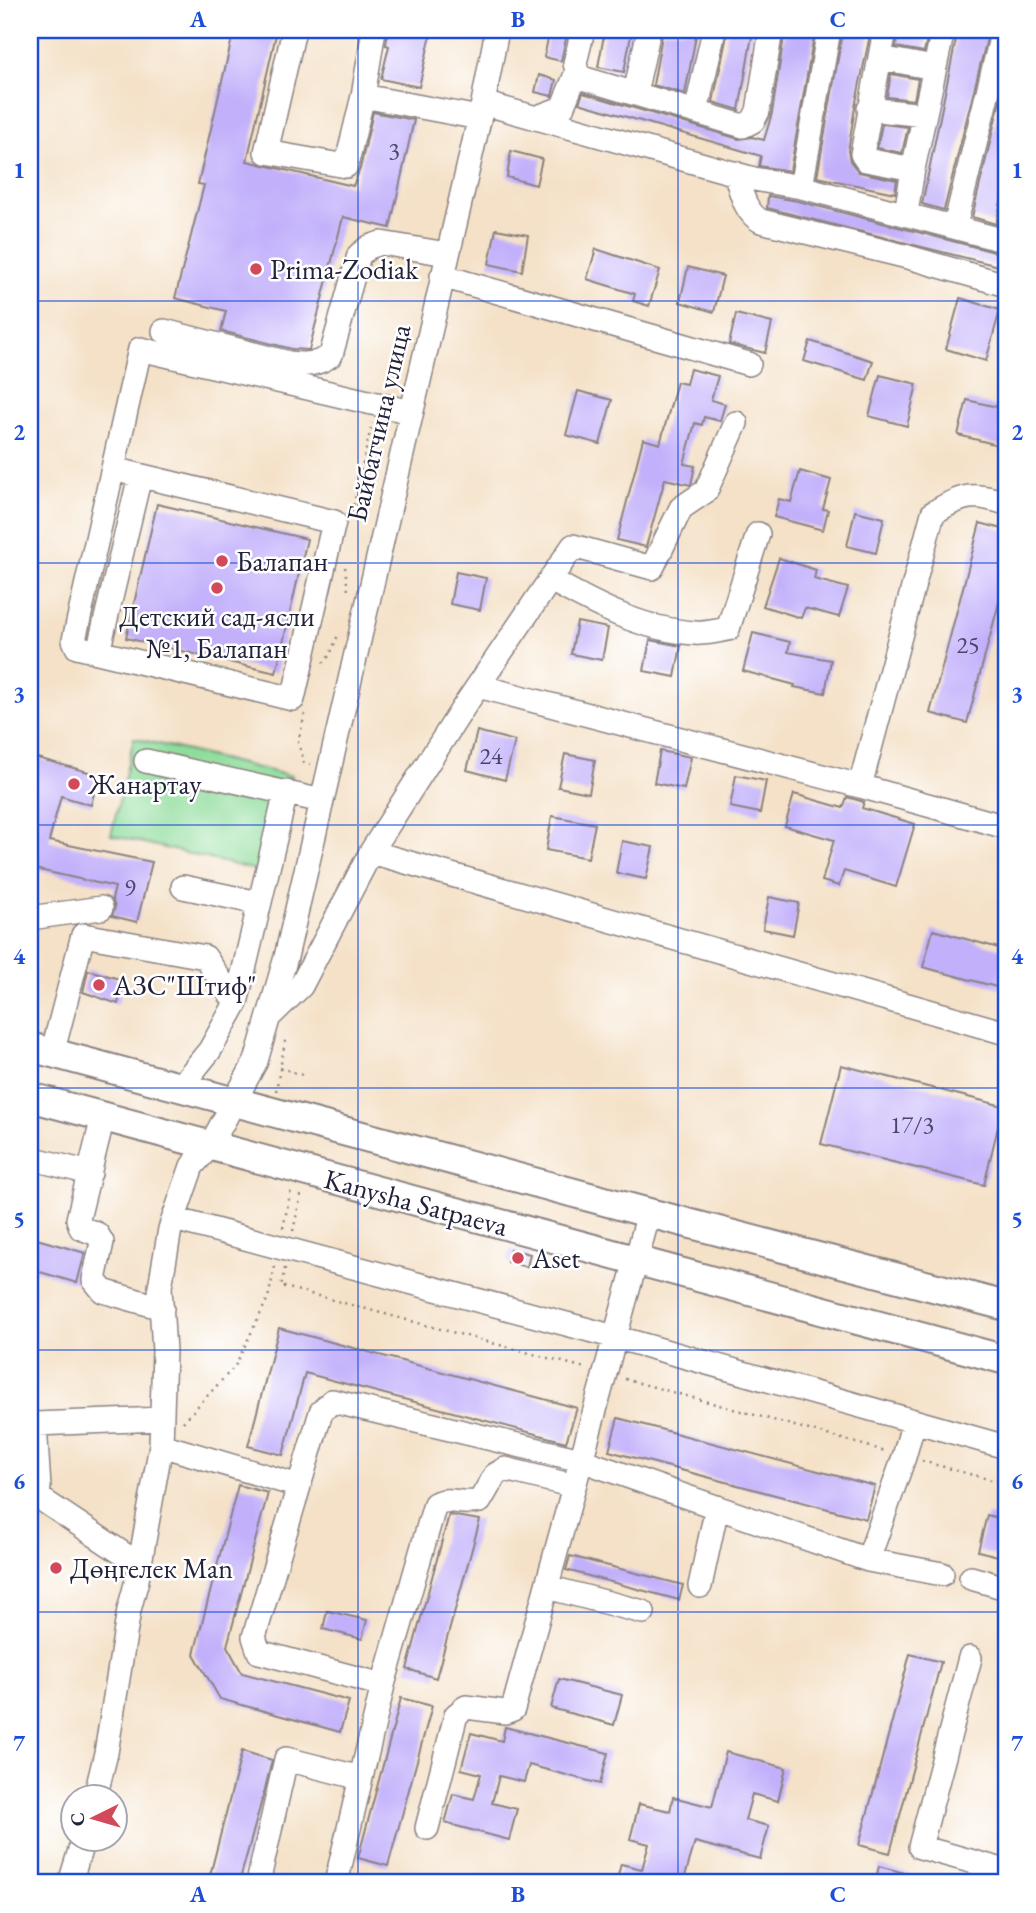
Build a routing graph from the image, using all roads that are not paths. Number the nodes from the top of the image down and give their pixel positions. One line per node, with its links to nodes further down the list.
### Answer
1 (295, 30): 16 (street)
2 (374, 30): 16 (street)
3 (496, 30): 18 (street, Байбатчина улица)
4 (583, 30): 14 (street)
5 (649, 30): 15 (street)
6 (714, 30): 19 (street)
7 (771, 30): 19 (street)
8 (829, 30): 24 (street)
9 (885, 30): 12 (street)
10 (943, 30): 13 (street)
11 (1003, 30): 26 (street)
12 (880, 58): 13 (street); 17 (street)
13 (934, 68): 20 (street)
14 (577, 72): 15 (street); 21 (street)
15 (635, 93): 19 (street)
16 (363, 96): 18 (street)
17 (869, 109): 20 (street); 22 (street)
18 (481, 111): 21 (street); 28 (street, Байбатчина улица)
19 (696, 112)
20 (924, 116): 22 (street)
21 (535, 118): 23 (street)
22 (913, 169): 25 (street)
23 (735, 173): 24 (street); 29 (street)
24 (801, 187): 25 (street)
25 (906, 213): 26 (street)
26 (955, 226): 27 (street)
27 (1005, 235)
28 (445, 265): 30 (street); 31 (street); 32 (street, Байбатчина улица)
29 (1006, 285)
30 (164, 331)
31 (749, 364)
32 (411, 412): 34 (street); 44 (street, Байбатчина улица)
33 (736, 423): 38 (street)
34 (113, 469): 35 (street); 39 (street)
35 (140, 476): 39 (street); 39 (street)
36 (1006, 503): 42 (street)
37 (758, 534): 38 (street)
38 (551, 580): 40 (street)
39 (98, 652)
40 (478, 686): 42 (street); 46 (street)
41 (146, 761): 43 (street)
42 (860, 786): 45 (street)
43 (286, 792): 44 (street); 48 (street)
44 (322, 801): 53 (street, Байбатчина улица)
45 (1006, 827)
46 (371, 852): 53 (street); 54 (street)
47 (183, 887): 48 (street)
48 (259, 903): 52 (street)
49 (101, 908): 50 (street)
50 (30, 919): 51 (street)
51 (83, 935): 52 (street); 55 (street)
52 (236, 1003): 56 (street)
53 (269, 1017): 58 (street, Байбатчина улица)
54 (1006, 1033)
55 (41, 1051): 56 (main road, Kanysha Satpaeva)
56 (180, 1087): 58 (main road, Kanysha Satpaeva)
57 (30, 1097): 59 (main road, Kanysha Satpaeva)
58 (235, 1102): 60 (street, Байбатчина улица); 63 (main road, Kanysha Satpaeva)
59 (103, 1117): 60 (main road, Kanysha Satpaeva); 62 (street)
60 (210, 1146): 64 (street, Байбатчина улица); 65 (main road, Kanysha Satpaeva)
61 (30, 1157): 62 (street)
62 (90, 1172): 67 (street)
63 (649, 1213): 65 (street); 66 (main road, Kanysha Satpaeva)
64 (174, 1219): 67 (street, Байбатчина улица); 68 (street)
65 (635, 1262): 68 (street); 69 (main road, Kanysha Satpaeva)
66 (1006, 1306)
67 (162, 1308): 70 (street, Байбатчина улица)
68 (615, 1337): 71 (street); 75 (street)
69 (1006, 1360)
70 (162, 1419): 73 (street, Байбатчина улица); 81 (street)
71 (914, 1421): 74 (street); 80 (street)
72 (514, 1442): 75 (street); 76 (street); 77 (street)
73 (161, 1445): 77 (street); 81 (street, Байбатчина улица)
74 (1006, 1447)
75 (581, 1460): 78 (street); 79 (street)
76 (505, 1469): 78 (street); 89 (street)
77 (299, 1486): 89 (street)
78 (574, 1486): 85 (street)
79 (717, 1507): 80 (street); 84 (street)
80 (868, 1560): 82 (street)
81 (140, 1565): 91 (street, Байбатчина улица)
82 (942, 1574)
83 (971, 1578): 86 (street)
84 (700, 1586)
85 (547, 1587): 87 (street); 92 (street)
86 (1006, 1588)
87 (643, 1612)
88 (970, 1658): 94 (street)
89 (383, 1685): 90 (street)
90 (361, 1778): 96 (street); 97 (street)
91 (98, 1784)
92 (427, 1828)
93 (79, 1854): 95 (street)
94 (1006, 1871)
95 (71, 1883)
96 (258, 1883)
97 (336, 1883)

